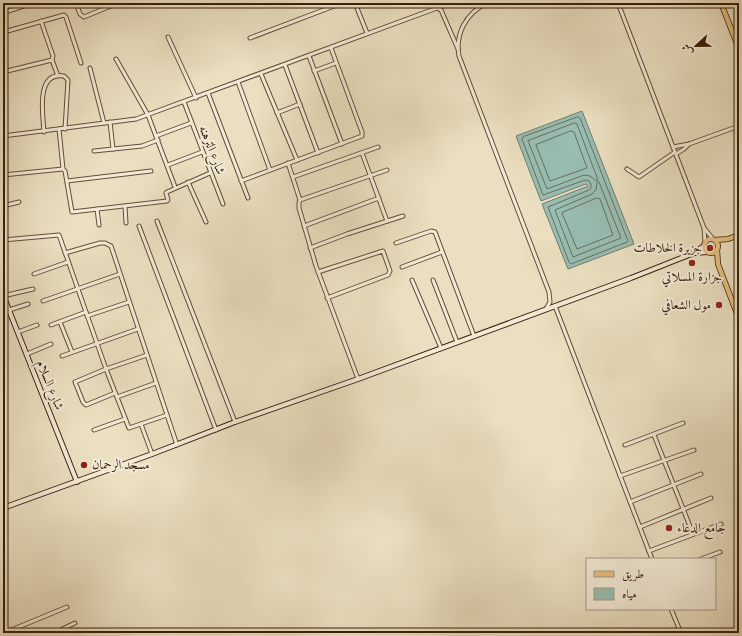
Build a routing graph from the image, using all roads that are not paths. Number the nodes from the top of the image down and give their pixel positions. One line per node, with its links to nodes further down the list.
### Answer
1 (6, 3): 12 (street)
2 (33, 3): 12 (street)
3 (76, 3): 4 (street)
4 (118, 3)
5 (342, 3): 19 (street)
6 (355, 3): 16 (street)
7 (447, 3): 11 (street)
8 (487, 3): 22 (street)
9 (618, 3): 54 (street)
10 (721, 3): 17 (main road)
11 (440, 8): 16 (street); 22 (street)
12 (5, 12): 15 (street)
13 (41, 21): 15 (street); 26 (street); 27 (street)
14 (739, 31): 17 (street)
15 (4, 32): 20 (street)
16 (368, 33): 21 (street)
17 (733, 33): 23 (main road)
18 (168, 37): 37 (street)
19 (250, 38)
20 (3, 43)
21 (331, 48): 24 (street); 28 (street)
22 (458, 49): 122 (street)
23 (739, 49)
24 (309, 56): 29 (street); 31 (street)
25 (116, 59): 41 (street)
26 (52, 60): 32 (street); 34 (street)
27 (81, 63)
28 (336, 63): 31 (street); 51 (street)
29 (285, 65): 33 (street); 39 (street)
30 (90, 68): 43 (street)
31 (314, 71): 51 (street)
32 (3, 72)
33 (261, 74): 35 (street); 40 (street)
34 (58, 76): 47 (street); 48 (street)
35 (238, 82): 36 (street); 66 (street)
36 (208, 93): 37 (street); 74 (street)
37 (196, 98): 38 (street)
38 (184, 102): 41 (street); 44 (street, شارع الترهنه)
39 (300, 104): 40 (street); 58 (street)
40 (277, 113): 61 (street)
41 (148, 115): 42 (street); 50 (street)
42 (110, 122): 43 (street); 55 (street)
43 (104, 123): 47 (street)
44 (191, 123): 50 (street); 57 (street, شارع الترهنه)
45 (739, 126): 52 (street)
46 (59, 129): 47 (street); 48 (street); 64 (street)
47 (65, 129)
48 (44, 132): 49 (street)
49 (3, 136)
50 (157, 138): 55 (street); 63 (street)
51 (342, 144): 58 (street)
52 (690, 144): 54 (street); 60 (street)
53 (378, 147): 59 (street)
54 (673, 147): 60 (street)
55 (113, 148): 56 (street)
56 (94, 150)
57 (202, 152): 63 (street); 69 (street, شارع الترهنه)
58 (318, 153): 61 (street)
59 (362, 153): 71 (street); 72 (street)
60 (676, 153): 65 (street); 93 (street)
61 (297, 160): 62 (street)
62 (288, 163): 66 (street); 72 (street)
63 (168, 165): 76 (street)
64 (63, 169): 70 (street); 73 (street)
65 (627, 169)
66 (270, 170): 74 (street)
67 (387, 170): 71 (street)
68 (151, 171): 73 (street)
69 (210, 173): 75 (street); 81 (street, شارع الترهنه)
70 (3, 175)
71 (370, 176): 78 (street); 79 (street)
72 (293, 177): 79 (street)
73 (67, 181): 84 (street)
74 (241, 181): 77 (street)
75 (188, 182): 76 (street); 88 (street)
76 (175, 187): 83 (street)
77 (248, 198)
78 (379, 198): 87 (street); 92 (street)
79 (300, 200): 92 (street)
80 (19, 202): 82 (street)
81 (223, 204)
82 (3, 206)
83 (125, 206): 84 (street); 89 (street)
84 (97, 209): 90 (street)
85 (403, 216): 87 (street)
86 (157, 221): 148 (street)
87 (387, 221): 100 (street)
88 (206, 222)
89 (126, 223)
90 (99, 225)
91 (139, 226): 152 (street)
92 (304, 226): 100 (street)
93 (704, 228): 96 (street); 99 (street)
94 (739, 235): 97 (main road)
95 (3, 240): 104 (street)
96 (714, 240): 97 (main road); 99 (main road); 101 (main road)
97 (728, 240): 101 (main road)
98 (396, 243): 102 (street)
99 (705, 244): 103 (main road); 105 (main road)
100 (310, 248): 109 (street)
101 (718, 249): 103 (main road); 107 (main road)
102 (442, 252): 108 (street); 132 (street)
103 (708, 252): 105 (main road); 107 (main road)
104 (65, 253): 106 (street); 111 (street)
105 (694, 253): 121 (main road)
106 (68, 262): 110 (street); 114 (street)
107 (718, 264): 126 (main road)
108 (402, 267)
109 (318, 272): 117 (street); 117 (street)
110 (34, 274)
111 (120, 274): 114 (street); 119 (street)
112 (412, 280): 136 (street)
113 (433, 280): 134 (street)
114 (78, 288): 118 (street); 124 (street)
115 (33, 289): 116 (street)
116 (3, 296): 123 (main road, شارع السلام)
117 (327, 298): 142 (street)
118 (43, 301)
119 (129, 302): 125 (street); 130 (street)
120 (28, 304): 123 (street)
121 (555, 306): 122 (main road); 160 (street)
122 (546, 309): 132 (main road)
123 (9, 310): 131 (main road, شارع السلام)
124 (86, 312): 125 (street); 127 (street)
125 (87, 316): 133 (street)
126 (739, 319)
127 (60, 322): 129 (street); 137 (street)
128 (37, 325): 131 (street)
129 (51, 325)
130 (138, 329): 133 (street); 139 (street)
131 (18, 332): 138 (main road, شارع السلام)
132 (474, 336): 134 (main road)
133 (97, 342): 137 (street); 141 (street)
134 (457, 342): 136 (main road)
135 (51, 344): 138 (street)
136 (441, 348): 142 (main road)
137 (72, 352): 140 (street)
138 (26, 354): 161 (main road, شارع السلام)
139 (147, 355): 141 (street); 143 (street)
140 (62, 356)
141 (106, 369): 144 (street); 144 (street)
142 (358, 379): 148 (main road)
143 (156, 383): 145 (street); 146 (street)
144 (115, 393): 145 (street)
145 (117, 397): 147 (street)
146 (167, 415): 150 (street); 154 (street)
147 (125, 419): 150 (street); 151 (street)
148 (235, 422): 152 (main road)
149 (683, 423): 153 (street)
150 (140, 424): 157 (street)
151 (94, 430)
152 (216, 430): 154 (main road)
153 (654, 435): 155 (street); 158 (street)
154 (177, 445): 157 (main road)
155 (625, 445)
156 (694, 450): 158 (street)
157 (152, 454): 161 (main road)
158 (664, 460): 160 (street); 162 (street)
159 (701, 474): 162 (street)
160 (620, 476): 164 (street)
161 (77, 482): 165 (main road)
162 (673, 485): 164 (street); 166 (street)
163 (711, 498): 166 (street)
164 (630, 502): 168 (street)
165 (3, 508)
166 (684, 509): 168 (street); 169 (street)
167 (721, 524): 169 (street)
168 (640, 527): 170 (street)
169 (693, 534): 170 (street)
170 (649, 551): 172 (street)
171 (720, 552): 173 (street)
172 (652, 558)
173 (704, 558)
174 (67, 607): 177 (street)
175 (671, 610): 179 (street)
176 (75, 623): 178 (street)
177 (4, 633)
178 (54, 633)
179 (681, 633)

